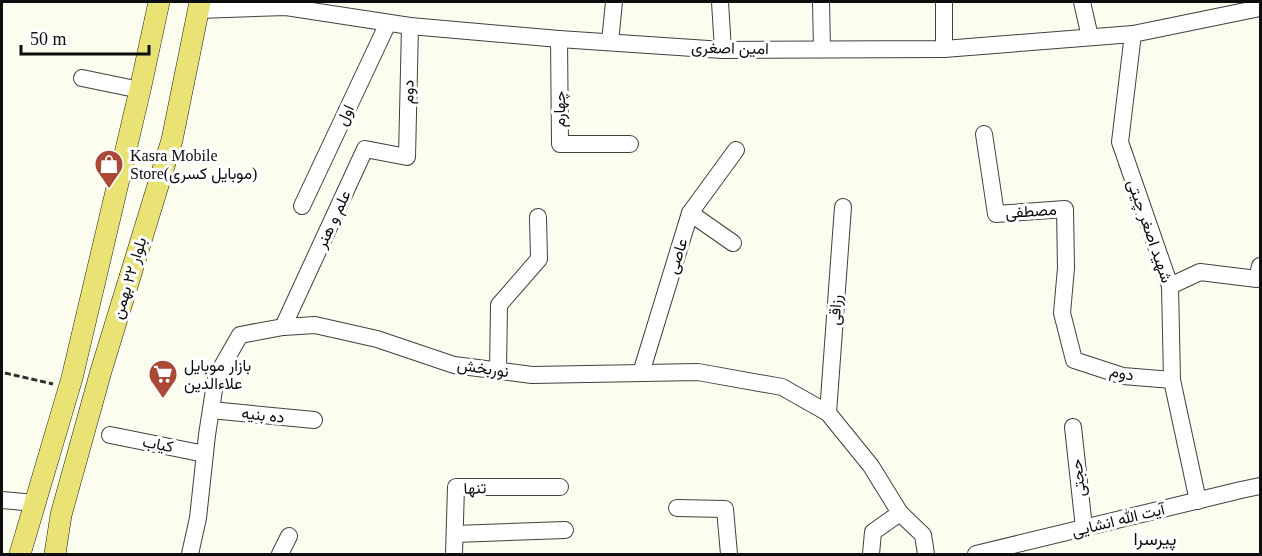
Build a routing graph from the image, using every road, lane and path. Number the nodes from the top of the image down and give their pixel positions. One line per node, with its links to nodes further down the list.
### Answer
1 (159, 2): 19 (main road, بلوار ۲۲ بهمن)
2 (614, 2): 14 (street)
3 (720, 2): 17 (street)
4 (821, 2): 15 (street)
5 (944, 2): 16 (street)
6 (1082, 2): 12 (street)
7 (199, 6): 9 (street, امین اصغری); 30 (main road, بلوار ۲۲ بهمن)
8 (1260, 8): 11 (street, امین اصغری)
9 (388, 23): 10 (street, امین اصغری); 24 (street, اول)
10 (410, 26): 13 (street, امین اصغری); 23 (street, دوم)
11 (1133, 34): 12 (street, امین اصغری); 32 (street, شهید اصغر چیتی)
12 (1090, 37): 16 (street, امین اصغری)
13 (559, 39): 14 (street, امین اصغری); 21 (street, چهارم)
14 (610, 42): 17 (street, امین اصغری)
15 (822, 49): 16 (street, امین اصغری); 17 (street, امین اصغری)
16 (944, 49)
17 (723, 50)
18 (82, 78): 19 (street)
19 (141, 90): 29 (main road, بلوار ۲۲ بهمن)
20 (984, 134): 34 (street, مصطفی)
21 (630, 144)
22 (736, 150): 26 (street, عاصی)
23 (407, 157): 33 (street, علم و هنر)
24 (302, 206)
25 (843, 207): 41 (street, رزاقی)
26 (690, 213): 28 (street); 37 (street, عاصی)
27 (538, 218): 35 (street)
28 (733, 243)
29 (102, 252): 30 (main road); 39 (main road, بلوار ۲۲ بهمن)
30 (134, 262): 54 (main road, بلوار ۲۲ بهمن)
31 (1258, 273): 32 (street)
32 (1170, 286): 38 (street, شهید اصغر چیتی)
33 (282, 327): 35 (street, نوربخش); 40 (street, نوربخش)
34 (1074, 360): 38 (street, دوم)
35 (498, 370): 37 (street, نوربخش)
36 (5, 373): 39 (path)
37 (641, 373): 41 (street, نوربخش)
38 (1172, 380): 49 (street, شهید اصغر چیتی)
39 (69, 388): 51 (main road, بلوار ۲۲ بهمن)
40 (211, 410): 42 (street, ده بنیه); 45 (street, نوربخش)
41 (828, 413): 52 (street, نوربخش)
42 (314, 420)
43 (1073, 427): 53 (street, حجتی)
44 (110, 435): 45 (street, کیاب)
45 (205, 454): 61 (street, نوربخش)
46 (1260, 486): 49 (street, آیت الله انشایی)
47 (560, 487): 56 (street, تنها)
48 (2, 500): 51 (street)
49 (1198, 501): 53 (street, آیت الله انشایی)
50 (677, 508): 64 (street)
51 (32, 512): 54 (main road); 59 (main road, بلوار ۲۲ بهمن)
52 (900, 513): 65 (street); 66 (street, نوربخش)
53 (1084, 528): 58 (street, آیت الله انشایی)
54 (58, 529): 60 (main road, بلوار ۲۲ بهمن)
55 (565, 530): 56 (street)
56 (455, 534): 63 (street, تنها)
57 (289, 536): 62 (street)
58 (978, 554)
59 (20, 555)
60 (55, 555)
61 (190, 555)
62 (280, 555)
63 (454, 555)
64 (729, 555)
65 (871, 555)
66 (926, 555)

